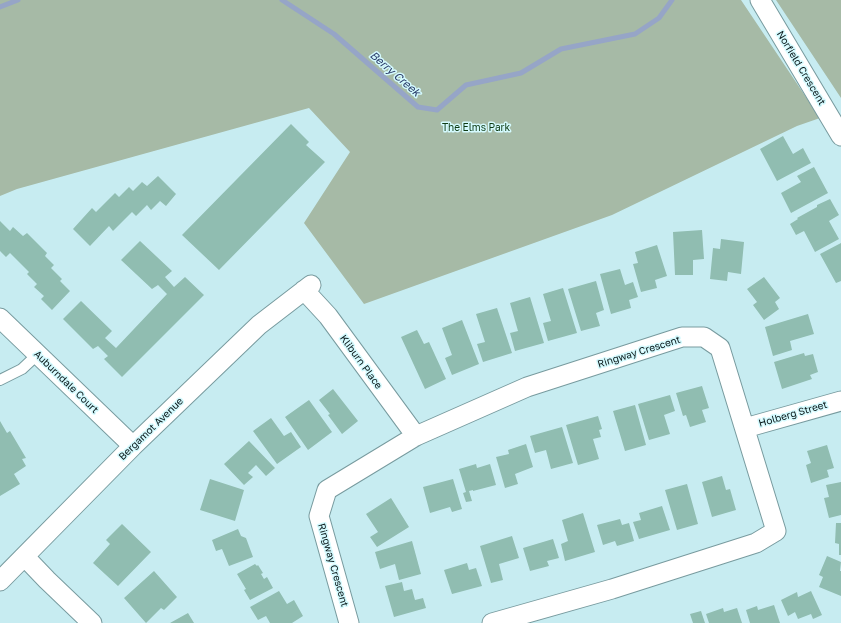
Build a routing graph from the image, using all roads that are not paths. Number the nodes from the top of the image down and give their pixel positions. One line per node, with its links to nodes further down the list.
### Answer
1 (760, 0): 2 (street, Norfield Crescent)
2 (841, 136)
3 (307, 288): 9 (street, Kliburn Place); 10 (street, Bergamot Avenue)
4 (0, 318): 5 (street, Auburndale Court)
5 (38, 354): 6 (lane); 10 (street, Auburndale Court)
6 (0, 380)
7 (841, 401): 8 (street, Holberg Street)
8 (745, 428): 9 (street, Ringway Crescent); 15 (street, Ringway Crescent)
9 (416, 436): 14 (street, Ringway Crescent)
10 (133, 446): 11 (street, Bergamot Avenue)
11 (25, 556): 12 (street, Bergamot Avenue); 13 (street)
12 (0, 581)
13 (92, 623)
14 (349, 623)
15 (492, 623)

